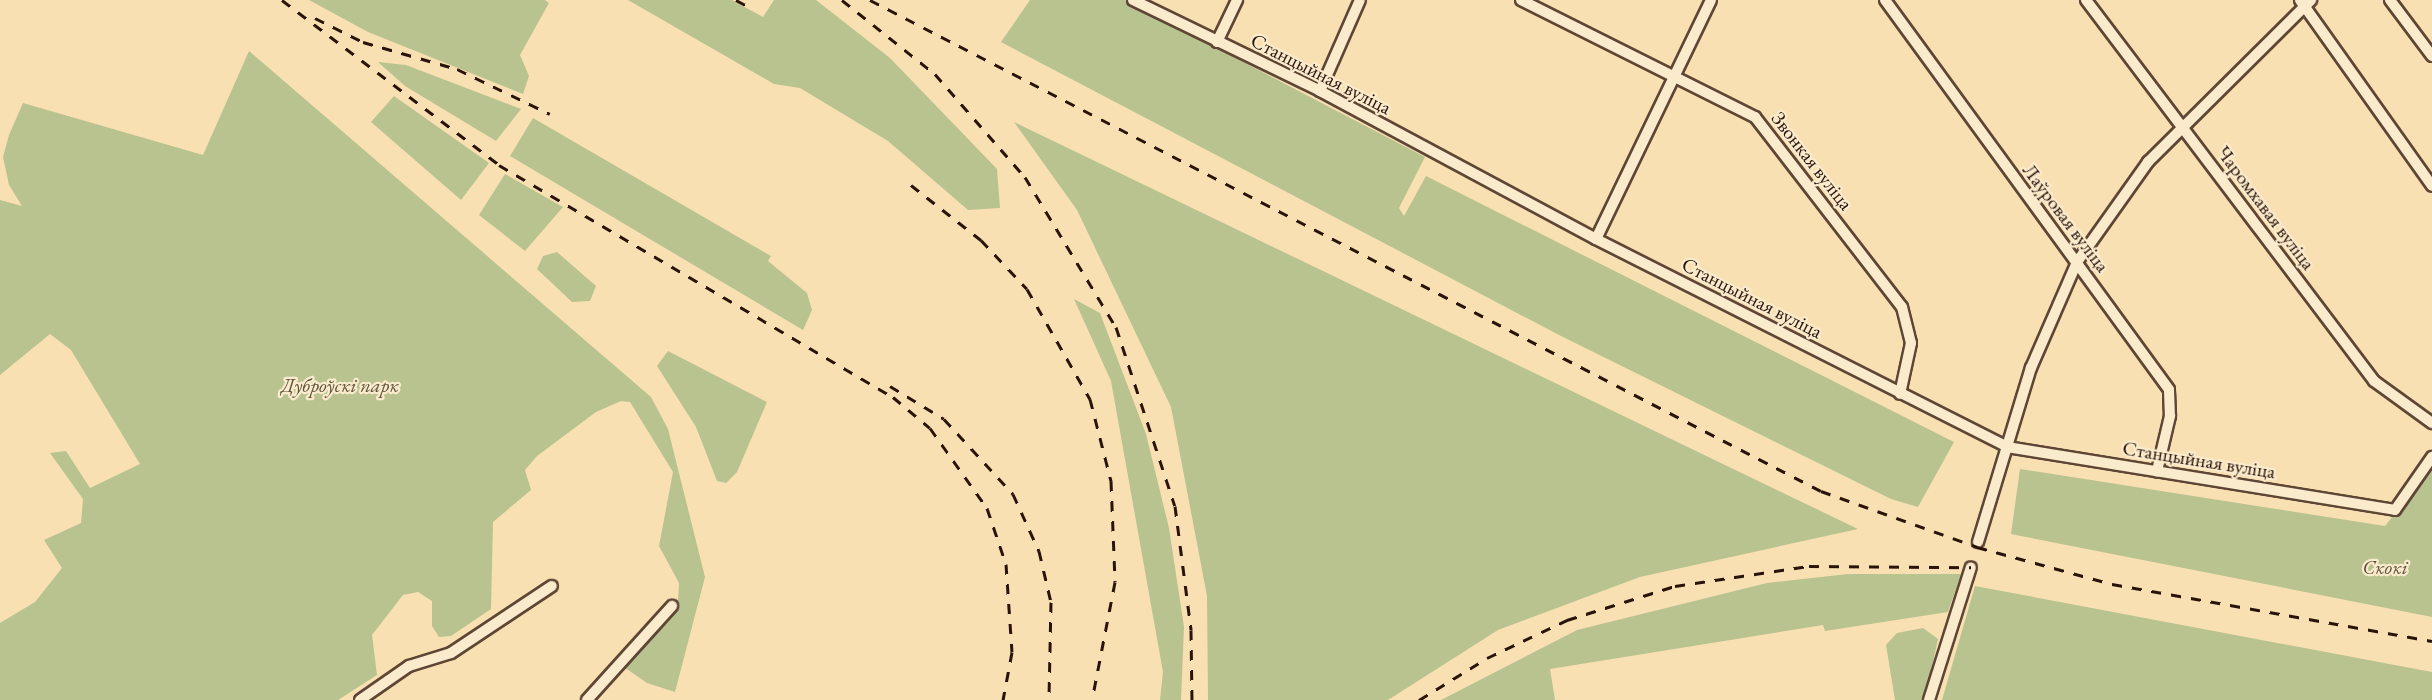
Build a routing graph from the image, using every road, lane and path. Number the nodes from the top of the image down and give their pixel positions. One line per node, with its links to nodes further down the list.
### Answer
1 (1133, 0): 10 (street, Станцыйная вуліца)
2 (1236, 0): 10 (street)
3 (1360, 0): 13 (street)
4 (1521, 0): 12 (street, Звонкая вуліца)
5 (1711, 0): 12 (street)
6 (1885, 0): 17 (street, Лаўровая вуліца)
7 (2086, 0): 14 (street, Чаромхавая вуліца)
8 (2390, 0): 11 (street)
9 (2305, 2): 14 (street); 15 (street)
10 (1217, 42): 13 (street, Станцыйная вуліца)
11 (2432, 56)
12 (1675, 73): 16 (street); 18 (street, Звонкая вуліца)
13 (1320, 91): 16 (street, Станцыйная вуліца)
14 (2182, 127): 17 (street); 19 (street, Чаромхавая вуліца)
15 (2432, 186)
16 (1596, 239): 18 (street, Станцыйная вуліца)
17 (2077, 262): 20 (street); 22 (street, Лаўровая вуліца)
18 (1900, 394): 20 (street, Станцыйная вуліца)
19 (2432, 423)
20 (2007, 447): 22 (street, Станцыйная вуліца); 23 (street)
21 (2432, 457): 22 (street, Станцыйная вуліца)
22 (2157, 471)
23 (1978, 542)
24 (1971, 567): 29 (street)
25 (552, 586): 27 (street)
26 (672, 606): 28 (street)
27 (360, 700)
28 (587, 700)
29 (1929, 700)

